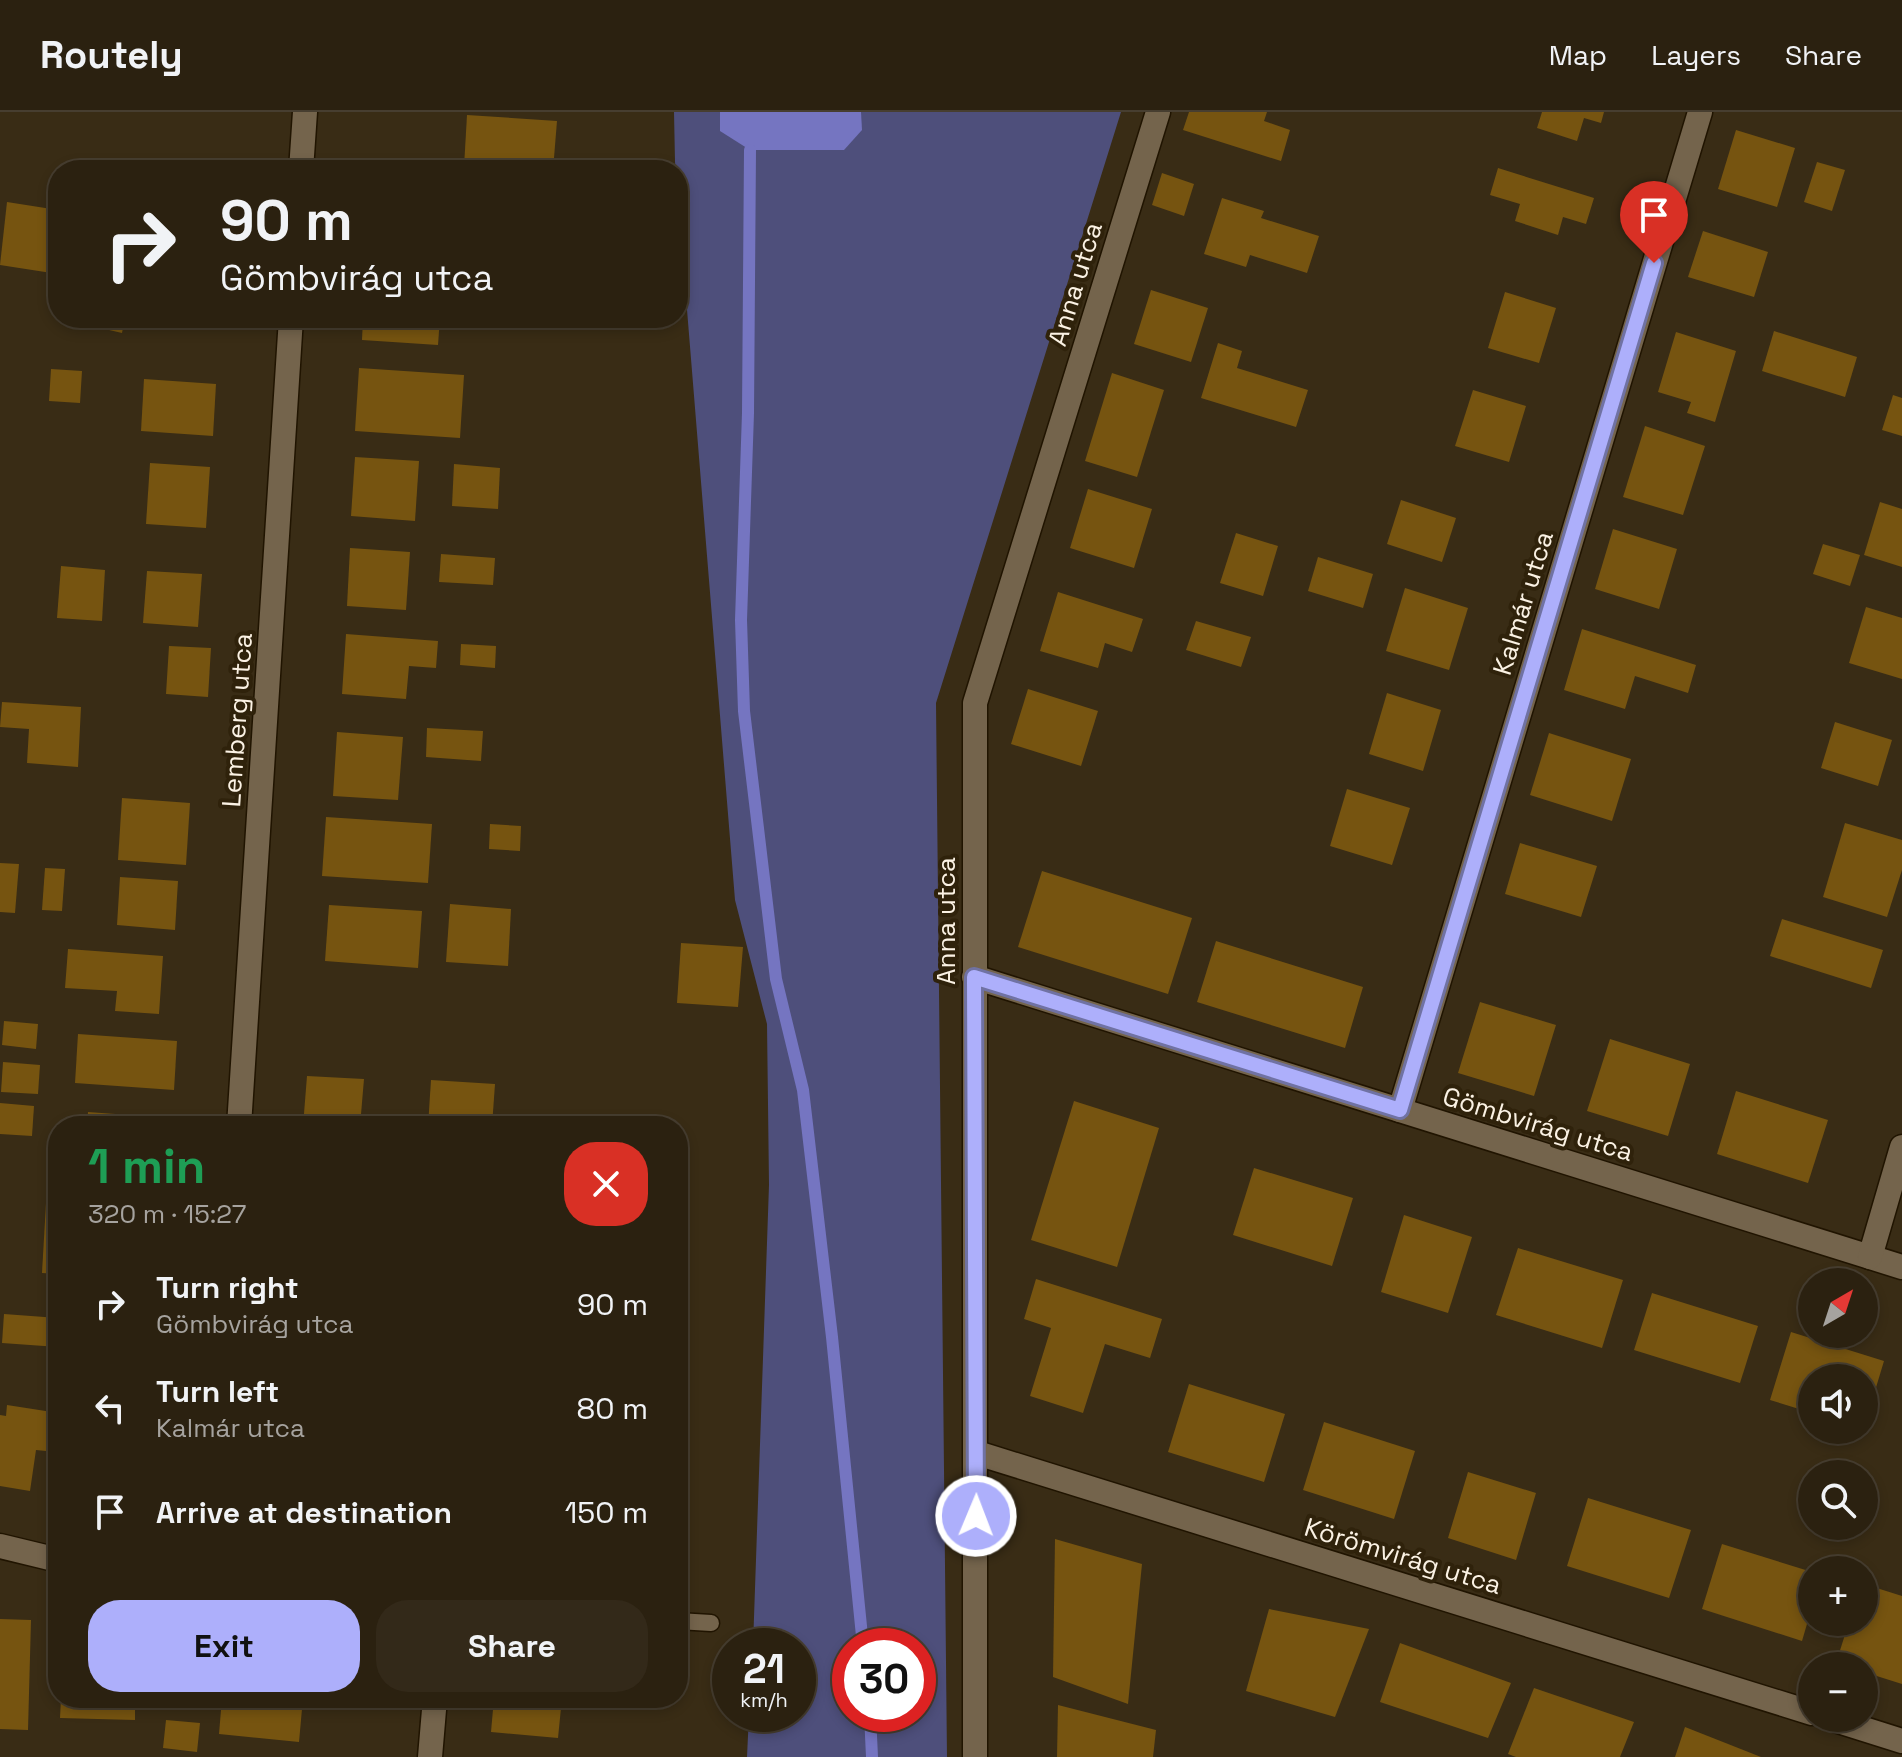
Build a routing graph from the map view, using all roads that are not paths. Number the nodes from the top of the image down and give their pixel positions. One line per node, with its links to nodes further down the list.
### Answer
1 (305, 112): 4 (street)
2 (1158, 112): 6 (street, Anna utca)
3 (1700, 112): 7 (street, Kalmár utca)
4 (302, 160)
5 (290, 328): 8 (street, Lemberg utca)
6 (974, 977): 7 (street, Gömbvirág utca); 12 (street, Anna utca)
7 (1400, 1110): 10 (street, Gömbvirág utca)
8 (240, 1116)
9 (1902, 1147): 10 (street)
10 (1870, 1257): 11 (street, Gömbvirág utca)
11 (1902, 1267)
12 (977, 1453): 18 (street, Körömvirág utca); 22 (street, Anna utca)
13 (0, 1546): 14 (street)
14 (48, 1558)
15 (688, 1622): 16 (lane)
16 (711, 1623)
17 (434, 1708): 21 (street)
18 (1798, 1709)
19 (1873, 1732): 20 (street)
20 (1902, 1741)
21 (430, 1757)
22 (975, 1757)

